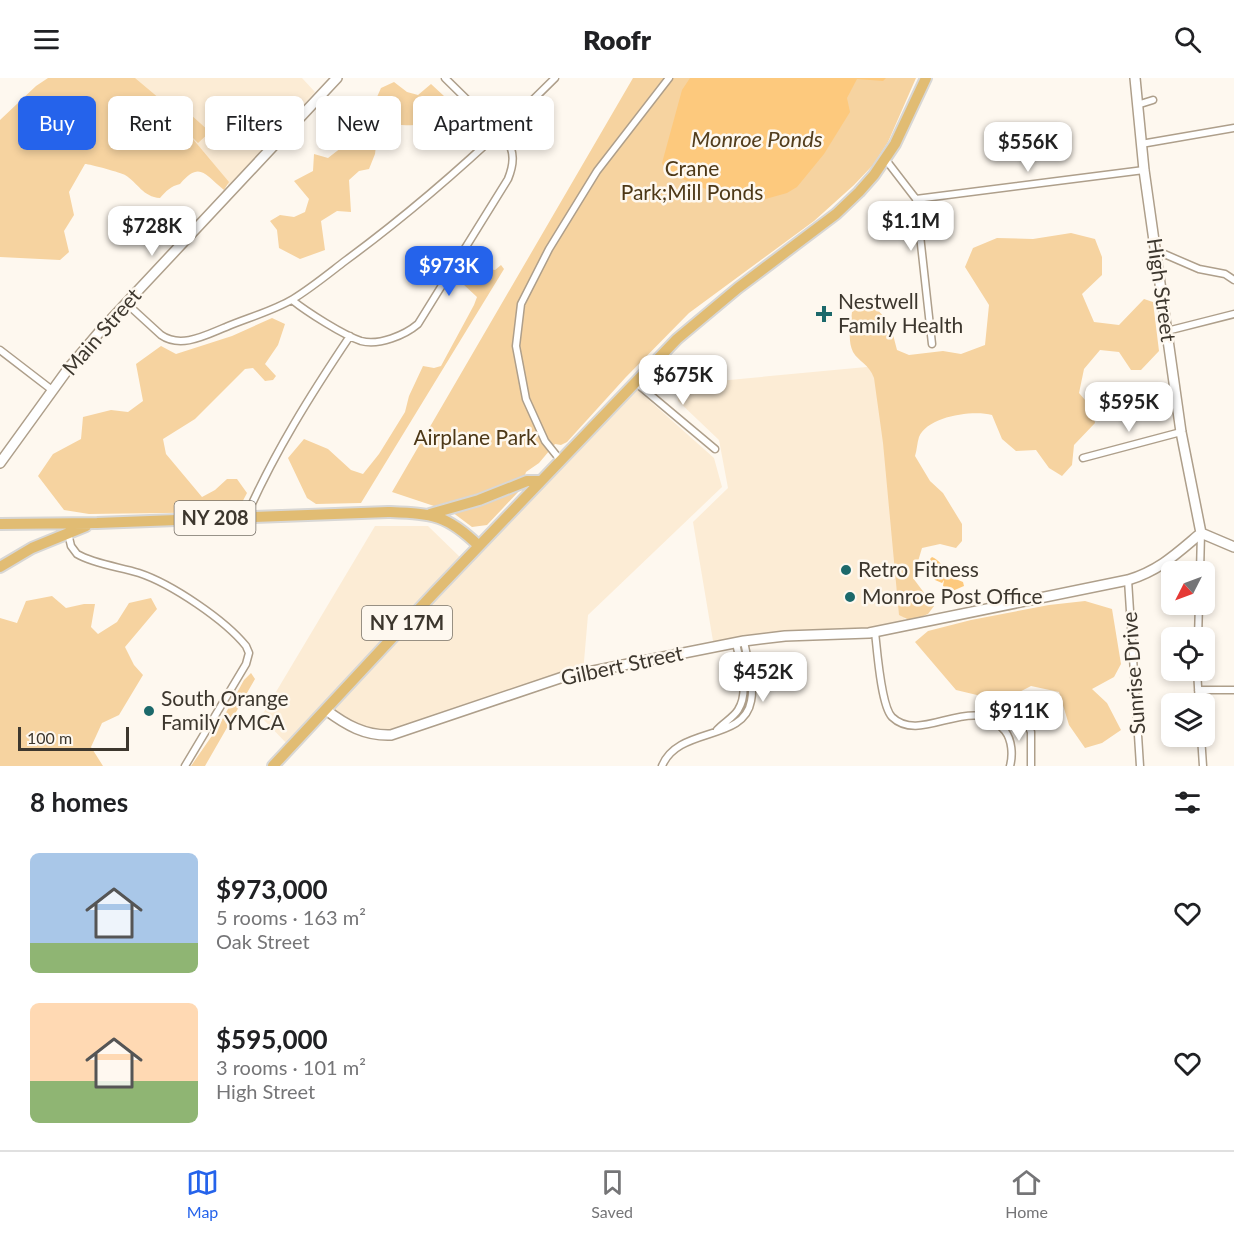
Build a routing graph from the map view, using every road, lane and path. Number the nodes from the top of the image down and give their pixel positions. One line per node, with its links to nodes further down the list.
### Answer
1 (337, 78): 21 (street, Main Street)
2 (445, 78): 7 (street)
3 (555, 78): 8 (street)
4 (669, 78): 33 (street)
5 (926, 78): 15 (main road, NY 17M)
6 (1135, 78): 10 (street, High Street)
7 (463, 96)
8 (536, 96)
9 (1153, 100): 10 (street)
10 (1137, 105): 12 (street, High Street)
11 (1234, 128): 12 (street)
12 (1141, 144): 16 (street, High Street)
13 (479, 150): 20 (street)
14 (512, 150): 24 (street)
15 (886, 160): 17 (street); 27 (main road, NY 17M)
16 (1144, 170): 17 (street); 18 (street, High Street)
17 (916, 199): 25 (street)
18 (1155, 250): 19 (street); 23 (street, High Street)
19 (1234, 280)
20 (292, 300): 21 (street); 24 (street)
21 (126, 303): 28 (street, Main Street)
22 (1234, 314): 23 (street)
23 (1167, 331): 29 (street, High Street)
24 (350, 336): 36 (street)
25 (932, 344)
26 (0, 350): 28 (street)
27 (635, 382): 30 (street); 33 (main road, NY 17M)
28 (52, 390): 32 (street, Main Street)
29 (1181, 432): 31 (street); 40 (street, High Street)
30 (715, 449)
31 (1083, 458)
32 (1, 459)
33 (561, 461): 34 (main road, NY 17M)
34 (541, 481): 35 (main road); 41 (main road, NY 17M)
35 (429, 514): 36 (main road, NY 208); 41 (main road, NY 208)
36 (246, 517): 37 (main road, NY 208)
37 (97, 523): 38 (main road, NY 208); 39 (main road, NY 208)
38 (0, 524)
39 (67, 532): 44 (main road, NY 208); 55 (street)
40 (1201, 533): 42 (street); 43 (street, High Street); 45 (street, Gilbert Street)
41 (479, 546): 52 (main road, NY 17M)
42 (1234, 547)
43 (1200, 561)
44 (0, 567)
45 (1128, 580): 46 (street, Gilbert Street); 60 (street, Sunrise Drive)
46 (874, 632): 47 (street, Gilbert Street); 53 (street)
47 (740, 642): 52 (street, Gilbert Street); 57 (street)
48 (1198, 681): 49 (street)
49 (1198, 690): 50 (street); 51 (street)
50 (1234, 690)
51 (1198, 693)
52 (326, 710): 56 (main road, NY 17M)
53 (1002, 727): 58 (street); 59 (street)
54 (1202, 747): 61 (street)
55 (185, 766)
56 (273, 766)
57 (662, 766)
58 (1010, 766)
59 (1031, 766)
60 (1140, 766)
61 (1203, 766)

